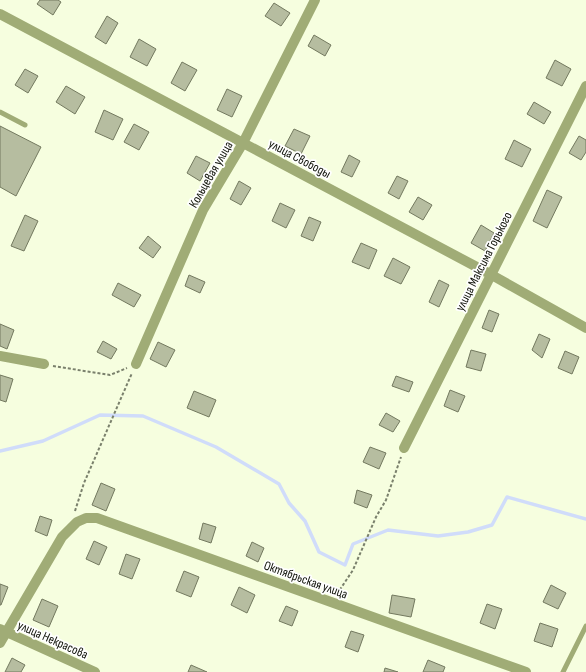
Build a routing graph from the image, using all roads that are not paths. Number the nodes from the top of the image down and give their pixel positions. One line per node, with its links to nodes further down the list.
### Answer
1 (315, 0): 6 (street, Кольцевая улица)
2 (0, 14): 6 (street, улица Свободы)
3 (586, 86): 7 (street, улица Максима Горького)
4 (0, 112): 5 (lane)
5 (25, 125)
6 (243, 143): 7 (street, улица Свободы); 11 (street, Кольцевая улица)
7 (490, 274): 8 (street, улица Свободы); 12 (street, улица Максима Горького)
8 (586, 328)
9 (0, 356): 10 (street)
10 (44, 364)
11 (136, 364)
12 (404, 448)
13 (586, 626): 18 (lane)
14 (3, 630): 15 (street); 16 (street, улица Некрасова); 17 (street, Октябрьская улица)
15 (0, 643)
16 (95, 672)
17 (526, 672)
18 (563, 672)

